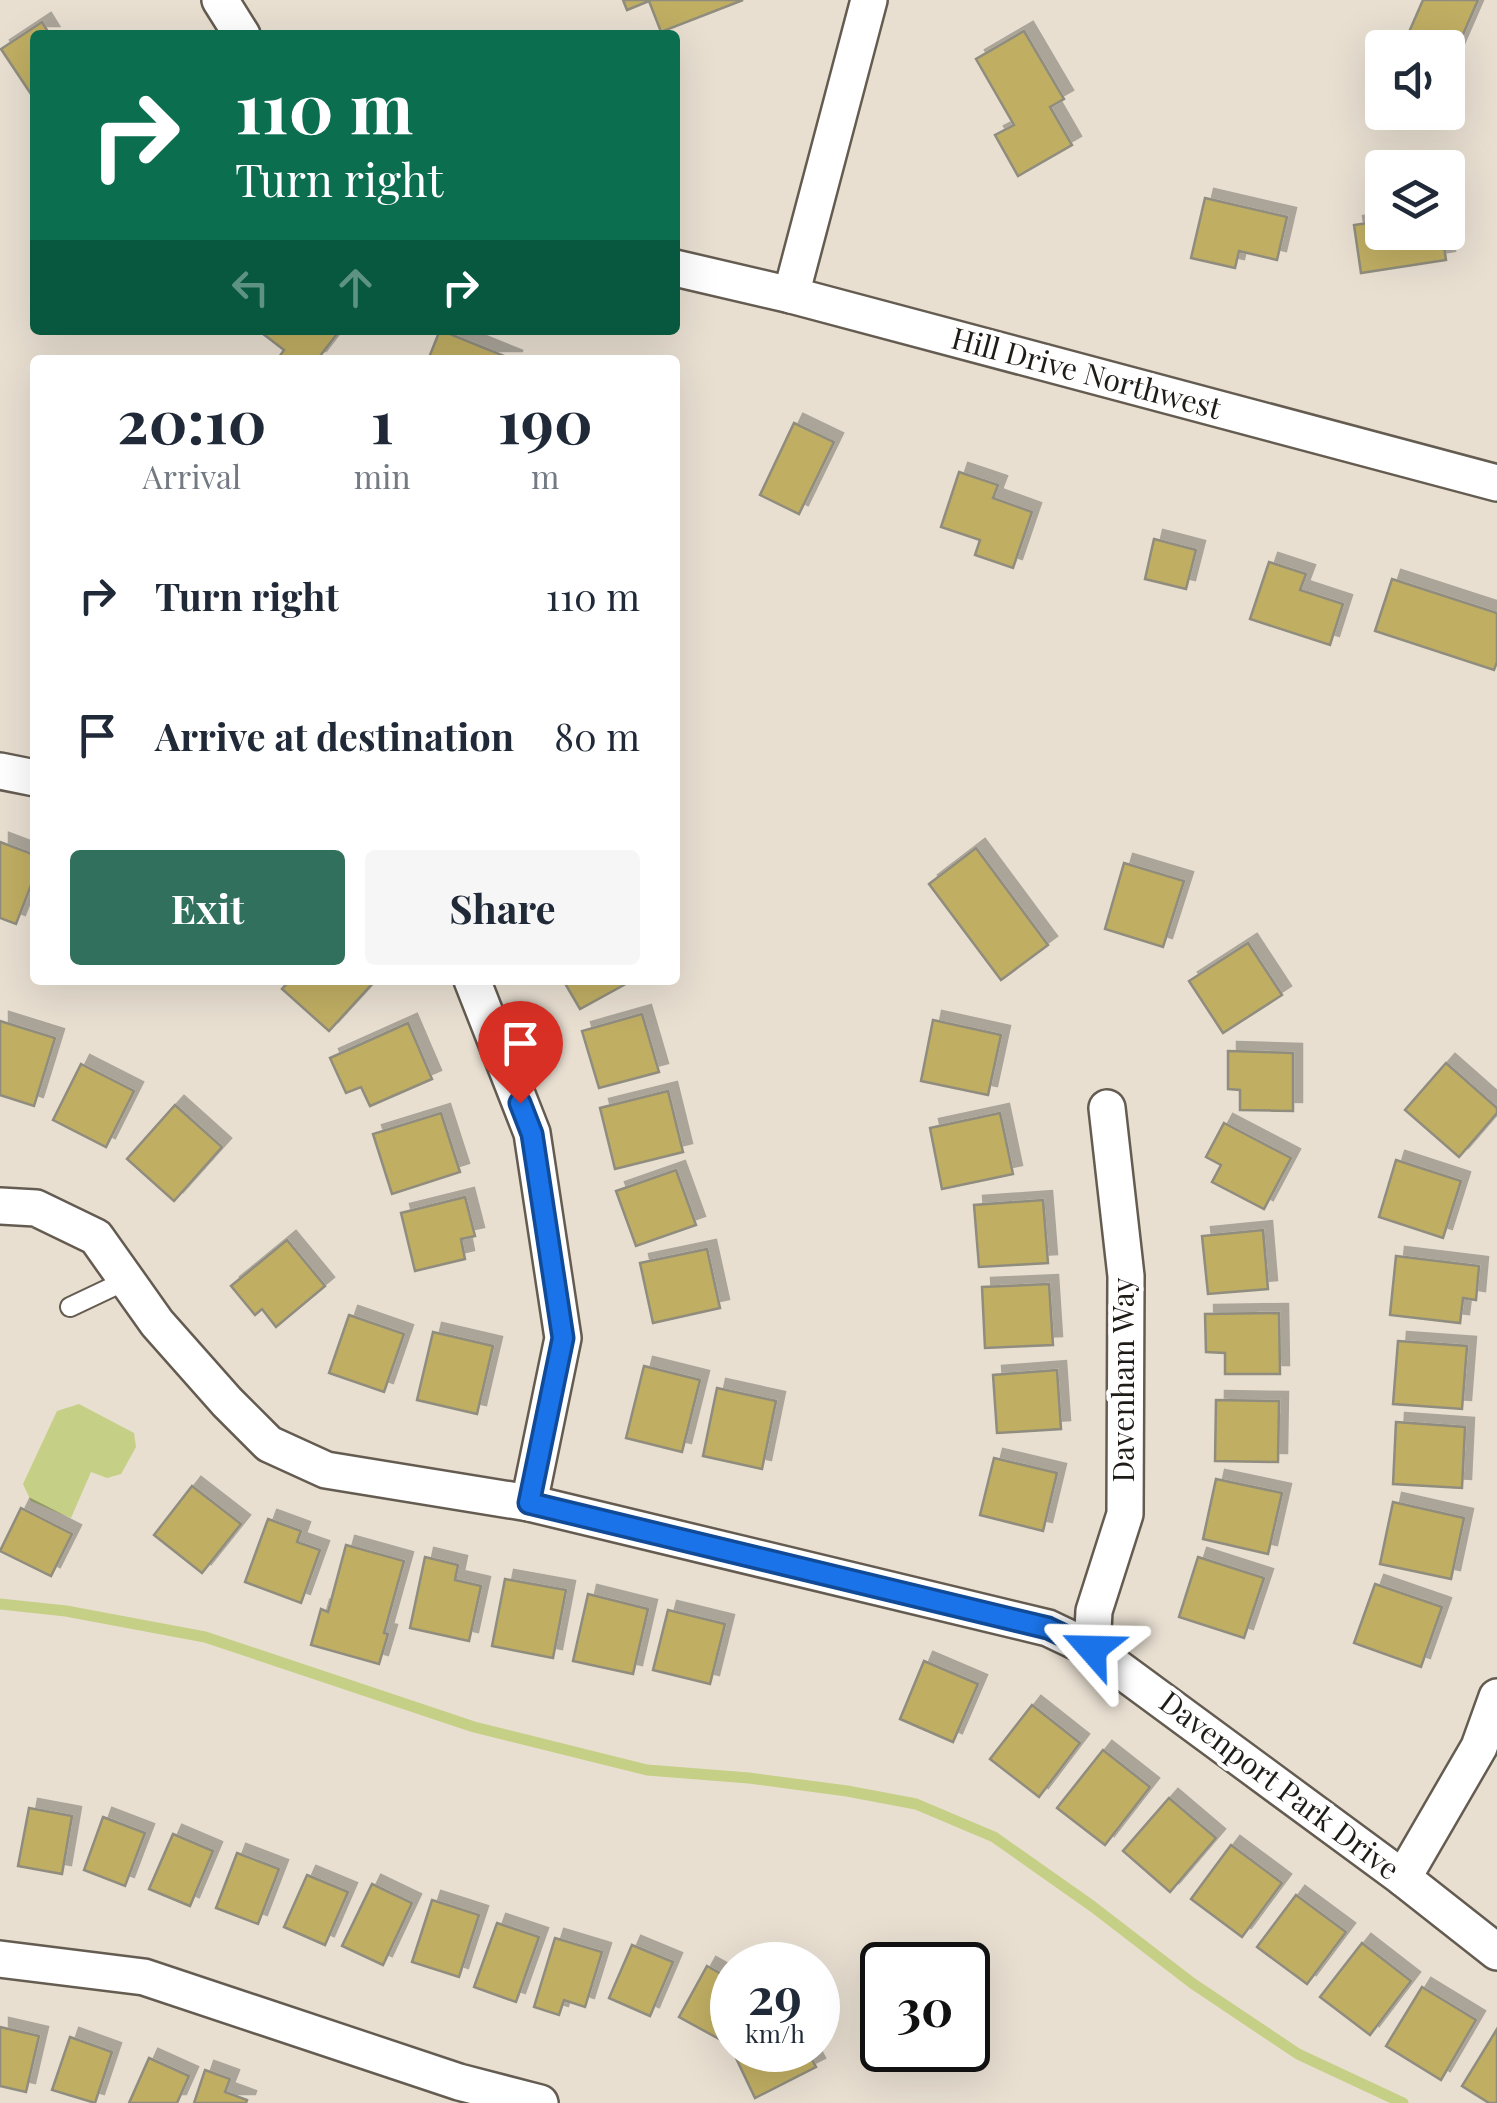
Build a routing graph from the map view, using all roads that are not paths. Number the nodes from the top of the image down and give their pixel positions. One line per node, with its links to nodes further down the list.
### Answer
1 (220, 0): 3 (street)
2 (868, 0): 5 (street)
3 (239, 30)
4 (680, 269): 5 (street, Hill Drive Northwest)
5 (792, 295): 6 (street, Hill Drive Northwest)
6 (1497, 483)
7 (0, 771): 8 (street)
8 (30, 777)
9 (474, 985): 14 (street)
10 (1107, 1108): 15 (street, Davenham Way)
11 (0, 1206): 12 (street, Davenport Park Drive)
12 (127, 1280): 13 (lane); 14 (street, Davenport Park Drive)
13 (70, 1307)
14 (529, 1503): 15 (street, Davenport Park Drive)
15 (1092, 1649): 17 (street, Davenport Park Drive)
16 (1497, 1698): 17 (street)
17 (1402, 1878): 18 (street, Davenport Park Drive)
18 (1497, 1952)
19 (0, 1959): 20 (street)
20 (540, 2103)

